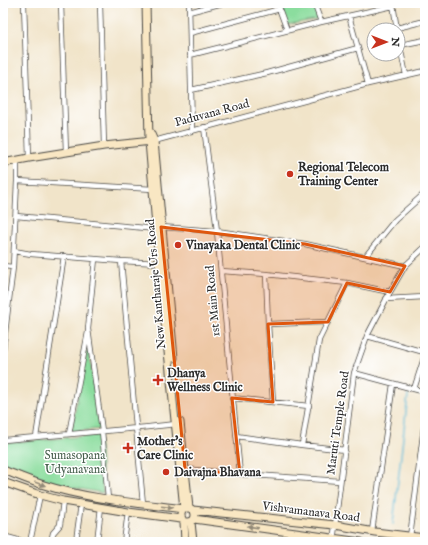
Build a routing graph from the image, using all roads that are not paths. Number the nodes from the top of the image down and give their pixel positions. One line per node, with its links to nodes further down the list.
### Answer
1 (24, 3): 33 (street)
2 (61, 3): 32 (street)
3 (100, 3): 31 (street)
4 (146, 3): 30 (main road, New Kantharaje Urs Road)
5 (189, 3): 11 (street)
6 (223, 3): 11 (street)
7 (277, 3): 10 (street)
8 (314, 3): 14 (street)
9 (393, 5): 12 (street); 15 (street)
10 (280, 9): 17 (street); 18 (street)
11 (189, 12): 18 (street)
12 (349, 16): 14 (street); 21 (street)
13 (425, 21): 16 (street)
14 (321, 22): 17 (street)
15 (396, 22)
16 (406, 26)
17 (288, 30): 22 (street)
18 (190, 33): 22 (street)
19 (425, 40): 20 (street)
20 (406, 44)
21 (358, 48): 26 (street); 27 (street)
22 (190, 55): 27 (street)
23 (403, 62): 25 (street)
24 (425, 71): 25 (street, Paduvana Road)
25 (406, 75): 26 (street, Paduvana Road)
26 (368, 84): 28 (street, Paduvana Road)
27 (191, 90): 29 (street)
28 (204, 127): 29 (street, Paduvana Road); 41 (street, 1st Main Road)
29 (192, 130): 30 (street, Paduvana Road)
30 (151, 141): 31 (main road, Paduvana Road); 37 (main road, New Kantharaje Urs Road); 40 (main road, New Kantharaje Urs Road)
31 (104, 146): 32 (main road, Paduvana Road)
32 (66, 153): 33 (main road, Paduvana Road)
33 (28, 158): 34 (main road, Paduvana Road)
34 (17, 161): 35 (main road, Paduvana Road); 36 (street)
35 (3, 163)
36 (17, 181): 37 (street); 39 (street)
37 (153, 189): 40 (main road, New Kantharaje Urs Road)
38 (425, 193): 45 (street)
39 (16, 216): 40 (street); 43 (street)
40 (159, 228): 41 (street); 48 (main road, New Kantharaje Urs Road); 81 (main road, New Kantharaje Urs Road)
41 (217, 231): 45 (street); 52 (street, 1st Main Road)
42 (425, 247): 50 (street, Maruti Temple Road)
43 (14, 251): 44 (street); 51 (street)
44 (64, 256): 46 (street); 77 (street)
45 (365, 257): 50 (street)
46 (95, 259): 47 (street); 60 (street)
47 (121, 261): 48 (street); 73 (street)
48 (159, 262): 72 (main road, New Kantharaje Urs Road)
49 (3, 266): 51 (street)
50 (405, 266): 55 (street, Maruti Temple Road)
51 (14, 267): 62 (street)
52 (221, 271): 53 (street); 68 (street, 1st Main Road)
53 (266, 274): 54 (street); 59 (street)
54 (347, 283): 55 (street); 58 (street)
55 (390, 292): 57 (street, Maruti Temple Road)
56 (425, 297): 57 (street)
57 (386, 299): 61 (street, Maruti Temple Road)
58 (328, 322): 59 (street); 70 (street)
59 (268, 324): 69 (street)
60 (88, 329): 74 (street); 75 (street)
61 (367, 336): 63 (street); 64 (street, Maruti Temple Road)
62 (3, 350)
63 (425, 355): 66 (street)
64 (354, 373): 65 (street); 80 (street, Maruti Temple Road)
65 (392, 384): 66 (street); 96 (street)
66 (414, 389): 67 (street)
67 (425, 392)
68 (232, 398): 69 (street); 76 (street, 1st Main Road)
69 (273, 402): 70 (street)
70 (309, 406): 79 (street)
71 (425, 419): 98 (street)
72 (176, 424): 73 (street); 92 (main road, New Kantharaje Urs Road)
73 (136, 428): 74 (street); 90 (street)
74 (102, 432): 75 (street); 87 (street)
75 (69, 434): 77 (street)
76 (236, 436): 79 (street); 83 (street, 1st Main Road)
77 (36, 437): 78 (street)
78 (3, 440)
79 (302, 445): 80 (street)
80 (345, 450): 84 (street, Maruti Temple Road)
81 (185, 469): 83 (street); 92 (main road, New Kantharaje Urs Road)
82 (3, 470): 87 (main road, Vishvamanava Road, one-way to 87)
83 (240, 474): 84 (street)
84 (340, 481): 95 (street, Maruti Temple Road)
85 (3, 482): 86 (main road, Vishvamanava Road)
86 (40, 496): 88 (main road, Vishvamanava Road); 102 (street)
87 (108, 500): 90 (main road, Vishvamanava Road)
88 (63, 501): 89 (main road, Vishvamanava Road); 103 (street)
89 (81, 504): 91 (main road, Vishvamanava Road); 104 (street)
90 (143, 504): 92 (main road, Vishvamanava Road, one-way to 92)
91 (101, 507): 93 (main road, Vishvamanava Road); 105 (street)
92 (189, 509): 94 (main road); 94 (main road); 95 (main road, Vishvamanava Road)
93 (128, 512): 94 (main road, Vishvamanava Road); 106 (street)
94 (188, 520): 100 (main road, Vishvamanava Road, one-way to 94); 107 (main road); 108 (main road)
95 (335, 525): 96 (main road, Vishvamanava Road); 100 (street, Maruti Temple Road)
96 (372, 531): 98 (main road, Vishvamanava Road)
97 (3, 536): 101 (street)
98 (410, 537): 99 (main road, Vishvamanava Road)
99 (425, 538)
100 (333, 540): 109 (main road, Vishvamanava Road)
101 (25, 542)
102 (30, 542)
103 (51, 542)
104 (75, 542)
105 (97, 542)
106 (124, 542)
107 (185, 542)
108 (193, 542)
109 (361, 542)

